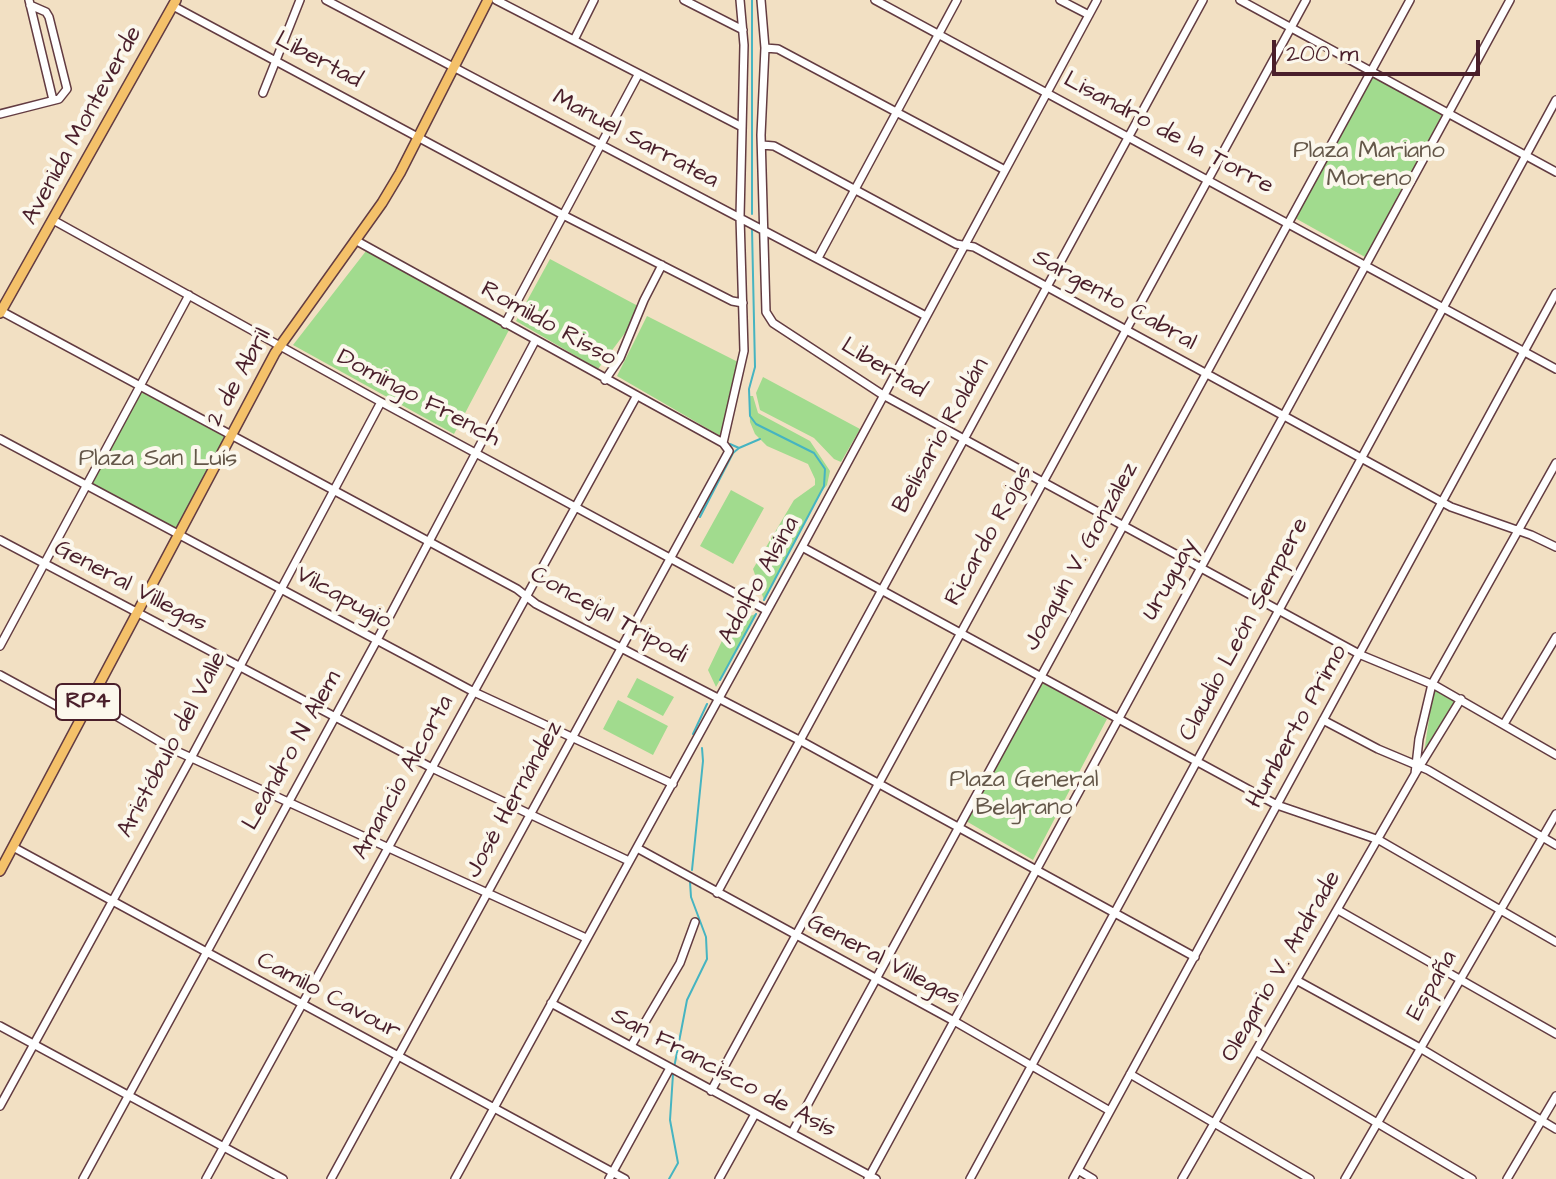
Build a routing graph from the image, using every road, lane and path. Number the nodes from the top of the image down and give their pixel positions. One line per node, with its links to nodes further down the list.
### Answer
1 (300, 0): 26 (street)
2 (326, 0): 27 (street, Manuel Sarratea)
3 (488, 0): 27 (main road, 2 de Abril / RP4)
4 (496, 0): 24 (street)
5 (594, 0): 24 (street)
6 (684, 0): 22 (street)
7 (740, 0): 22 (street)
8 (761, 0): 25 (street)
9 (875, 0): 23 (street, Lisandro de la Torre)
10 (957, 0): 23 (street)
11 (1060, 0): 20 (street)
12 (1097, 0): 20 (street, Adolfo Alsina)
13 (1203, 0): 39 (street, Belisario Roldán)
14 (1240, 0): 21 (street)
15 (1306, 0): 21 (street, Ricardo Rojas)
16 (1410, 0): 28 (street, Joaquín V. González)
17 (1510, 0): 35 (street, Uruguay)
18 (30, 2): 32 (street); 32 (street)
19 (174, 3): 26 (street, Libertad); 49 (main road, Avenida Monteverde)
20 (1089, 15): 30 (street, Adolfo Alsina)
21 (1291, 28): 28 (street); 45 (street, Ricardo Rojas)
22 (743, 30): 37 (street)
23 (939, 33): 30 (street, Lisandro de la Torre); 34 (street)
24 (574, 40): 29 (street)
25 (765, 48): 34 (street); 41 (street)
26 (276, 62): 31 (street); 38 (street, Libertad)
27 (454, 67): 38 (main road, 2 de Abril / RP4); 40 (street, Manuel Sarratea)
28 (1371, 71): 35 (street); 50 (street, Joaquín V. González)
29 (638, 75): 37 (street); 40 (street)
30 (1048, 92): 39 (street, Lisandro de la Torre); 43 (street, Adolfo Alsina)
31 (263, 93)
32 (56, 100): 36 (street)
33 (1556, 100): 42 (street, Claudio León Sempere)
34 (897, 111): 43 (street); 46 (street)
35 (1449, 113): 42 (street); 56 (street, Uruguay)
36 (0, 114)
37 (742, 127): 48 (street)
38 (418, 136): 47 (street, Libertad); 52 (main road, 2 de Abril / RP4)
39 (1129, 136): 45 (street, Lisandro de la Torre); 57 (street, Belisario Roldán)
40 (602, 144): 47 (street); 48 (street, Manuel Sarratea)
41 (762, 145): 46 (street, Sargento Cabral); 51 (street)
42 (1526, 155): 44 (street); 61 (street, Claudio León Sempere)
43 (1005, 170): 53 (street, Adolfo Alsina)
44 (1556, 172)
45 (1209, 179): 50 (street, Lisandro de la Torre); 65 (street, Ricardo Rojas)
46 (854, 189): 53 (street, Sargento Cabral); 54 (street)
47 (565, 216): 55 (street, Libertad); 64 (street)
48 (742, 218): 51 (street, Manuel Sarratea); 60 (street)
49 (53, 220): 59 (street, Domingo French); 62 (main road, Avenida Monteverde)
50 (1289, 223): 56 (street, Lisandro de la Torre); 70 (street, Joaquín V. González)
51 (761, 228): 54 (street, Manuel Sarratea); 73 (street, Libertad)
52 (355, 240): 64 (street, Romildo Risso); 67 (main road, 2 de Abril / RP4)
53 (964, 245): 57 (street, Sargento Cabral); 63 (street, Adolfo Alsina)
54 (818, 258): 63 (street, Manuel Sarratea)
55 (662, 265): 60 (street, Libertad); 71 (street)
56 (1366, 265): 61 (street, Lisandro de la Torre); 76 (street, Uruguay)
57 (1047, 287): 65 (street, Sargento Cabral); 78 (street, Belisario Roldán)
58 (1556, 293): 68 (street, Humberto Primo)
59 (189, 295): 67 (street, Domingo French); 72 (street)
60 (743, 303): 80 (street)
61 (1443, 307): 68 (street, Lisandro de la Torre); 82 (street, Claudio León Sempere)
62 (0, 312): 72 (street, Concejal Tripodi)
63 (926, 316): 73 (street, Adolfo Alsina)
64 (505, 324): 66 (street, Romildo Risso)
65 (1126, 330): 70 (street, Sargento Cabral); 84 (street, Ricardo Rojas)
66 (535, 341): 71 (street, Romildo Risso); 81 (street, Leandro N Alem)
67 (279, 346): 75 (street, Domingo French); 77 (main road, 2 de Abril / RP4)
68 (1524, 351): 69 (street, Lisandro de la Torre); 87 (street, Humberto Primo)
69 (1556, 369)
70 (1205, 373): 76 (street, Sargento Cabral); 89 (street, Joaquín V. González)
71 (605, 380): 74 (street, Romildo Risso)
72 (139, 387): 77 (street, Concejal Tripodi); 85 (street)
73 (883, 395): 78 (street, Libertad); 94 (street, Adolfo Alsina)
74 (636, 397): 80 (street, Romildo Risso); 88 (street, Amancio Alcorta)
75 (381, 402): 81 (street, Domingo French); 86 (street, Aristóbulo del Valle)
76 (1284, 416): 82 (street, Sargento Cabral); 98 (street, Uruguay)
77 (230, 437): 86 (street, Concejal Tripodi); 91 (main road, 2 de Abril / RP4)
78 (963, 438): 84 (street, Libertad); 100 (street, Belisario Roldán)
79 (0, 439): 85 (street, Vilcapugio)
80 (723, 443): 96 (street, José Hernández)
81 (477, 453): 88 (street, Domingo French); 93 (street, Leandro N Alem)
82 (1361, 458): 87 (street, Sargento Cabral); 103 (street, Claudio León Sempere)
83 (1556, 463): 90 (street, Olegario V. Andrade)
84 (1043, 481): 89 (street, Libertad); 105 (street, Ricardo Rojas)
85 (86, 485): 91 (street, Vilcapugio); 97 (street)
86 (333, 492): 93 (street, Concejal Tripodi); 99 (street, Aristóbulo del Valle)
87 (1442, 502): 90 (street, Sargento Cabral); 110 (street, Humberto Primo)
88 (577, 507): 96 (street, Domingo French); 101 (street, Amancio Alcorta)
89 (1123, 526): 98 (street, Libertad); 113 (street, Joaquín V. González)
90 (1518, 531): 95 (street, Sargento Cabral); 114 (street, Olegario V. Andrade)
91 (177, 534): 99 (street, Vilcapugio); 104 (main road, 2 de Abril / RP4)
92 (0, 540): 97 (street, General Villegas)
93 (428, 543): 101 (street, Concejal Tripodi); 107 (street, Leandro N Alem)
94 (802, 547): 100 (street); 102 (street, Adolfo Alsina)
95 (1556, 547)
96 (671, 557): 102 (street, Domingo French); 109 (street, José Hernández)
97 (43, 563): 104 (street, General Villegas); 108 (street)
98 (1201, 567): 103 (street, Libertad); 121 (street, Uruguay)
99 (282, 588): 107 (street, Vilcapugio); 111 (street, Aristóbulo del Valle)
100 (882, 590): 105 (street); 125 (street, Belisario Roldán)
101 (527, 597): 109 (street, Concejal Tripodi); 115 (street, Amancio Alcorta)
102 (766, 610): 116 (street, Adolfo Alsina)
103 (1279, 610): 110 (street, Libertad); 128 (street, Claudio León Sempere)
104 (135, 612): 111 (street, General Villegas); 118 (main road, 2 de Abril / RP4)
105 (960, 632): 113 (street); 132 (street, Ricardo Rojas)
106 (1556, 637): 123 (street)
107 (377, 640): 115 (street, Vilcapugio); 119 (street, Leandro N Alem)
108 (0, 646)
109 (621, 648): 116 (street, Concejal Tripodi); 124 (street, José Hernández)
110 (1361, 655): 114 (street, Libertad); 122 (street, Humberto Primo)
111 (237, 667): 119 (street, General Villegas); 127 (street, Aristóbulo del Valle)
112 (0, 675): 120 (street)
113 (1040, 675): 121 (street); 137 (street, Joaquín V. González)
114 (1432, 684): 117 (street, Libertad); 129 (street, Olegario V. Andrade)
115 (474, 692): 124 (street, Vilcapugio); 130 (street, Amancio Alcorta)
116 (718, 698): 125 (street, Concejal Tripodi); 131 (street, Adolfo Alsina)
117 (1461, 699): 123 (street, Libertad); 129 (street, Olegario V. Andrade)
118 (89, 700): 120 (main road, 2 de Abril / RP4); 127 (street)
119 (335, 717): 130 (street, General Villegas); 133 (street, Leandro N Alem)
120 (79, 718): 141 (main road, 2 de Abril / RP4)
121 (1119, 718): 128 (street); 145 (street, Uruguay)
122 (1323, 720): 129 (street); 134 (street, Humberto Primo)
123 (1504, 724): 126 (street, Libertad)
124 (573, 737): 131 (street, Vilcapugio); 135 (street, José Hernández)
125 (801, 741): 132 (street, Concejal Tripodi); 148 (street, Belisario Roldán)
126 (1556, 755)
127 (191, 758): 133 (street); 149 (street, Aristóbulo del Valle)
128 (1197, 761): 134 (street); 152 (street, Claudio León Sempere)
129 (1418, 765): 138 (street); 139 (street, Olegario V. Andrade)
130 (432, 768): 135 (street, General Villegas); 142 (street, Amancio Alcorta)
131 (673, 784): 143 (street, Adolfo Alsina)
132 (878, 784): 137 (street, Concejal Tripodi); 154 (street, Ricardo Rojas)
133 (288, 803): 142 (street); 157 (street, Leandro N Alem)
134 (1277, 805): 139 (street); 158 (street, Humberto Primo)
135 (531, 813): 144 (street, General Villegas); 147 (street, José Hernández)
136 (1556, 814): 138 (street, España)
137 (957, 828): 145 (street, Concejal Tripodi); 160 (street, Joaquín V. González)
138 (1542, 837): 140 (street); 151 (street, España)
139 (1379, 840): 150 (street, Olegario V. Andrade); 151 (street)
140 (1556, 845)
141 (13, 847): 146 (main road, 2 de Abril / RP4); 149 (street, Camilo Cavour)
142 (388, 848): 147 (street); 163 (street, Amancio Alcorta)
143 (637, 848): 144 (street, Adolfo Alsina); 148 (street, General Villegas)
144 (629, 861): 155 (street, Adolfo Alsina)
145 (1035, 869): 152 (street, Concejal Tripodi); 164 (street, Uruguay)
146 (0, 871)
147 (487, 892): 155 (street); 171 (street, José Hernández)
148 (717, 893): 154 (street, General Villegas)
149 (111, 901): 157 (street, Camilo Cavour); 167 (street, Aristóbulo del Valle)
150 (1338, 910): 159 (street); 161 (street, Olegario V. Andrade)
151 (1500, 910): 156 (street); 159 (street, España)
152 (1114, 913): 158 (street, Concejal Tripodi); 172 (street, Claudio León Sempere)
153 (695, 922): 168 (street)
154 (795, 936): 160 (street, General Villegas); 175 (street, Ricardo Rojas)
155 (586, 938): 162 (street, Adolfo Alsina)
156 (1556, 942)
157 (206, 954): 163 (street, Camilo Cavour); 176 (street, Leandro N Alem)
158 (1195, 957): 174 (street, Humberto Primo)
159 (1460, 978): 166 (street); 169 (street, España)
160 (876, 979): 164 (street, General Villegas); 186 (street, Joaquín V. González)
161 (1298, 981): 169 (street); 170 (street, Olegario V. Andrade)
162 (551, 1003): 168 (street, San Francisco de Asís); 179 (street, Adolfo Alsina)
163 (301, 1005): 171 (street, Camilo Cavour); 187 (street, Amancio Alcorta)
164 (954, 1021): 172 (street, General Villegas); 190 (street, Uruguay)
165 (0, 1026): 167 (street)
166 (1556, 1034)
167 (34, 1044): 176 (street); 178 (street, Aristóbulo del Valle)
168 (631, 1046): 173 (street, San Francisco de Asís)
169 (1420, 1048): 182 (street); 183 (street, España)
170 (1257, 1052): 183 (street); 184 (street, Olegario V. Andrade)
171 (397, 1057): 179 (street, Camilo Cavour); 194 (street, José Hernández)
172 (1032, 1065): 180 (street, General Villegas); 198 (street, Claudio León Sempere)
173 (673, 1070): 175 (street, San Francisco de Asís); 189 (street)
174 (1130, 1074): 180 (street, Humberto Primo); 184 (street)
175 (711, 1091): 181 (street, San Francisco de Asís)
176 (129, 1094): 187 (street); 191 (street, Leandro N Alem)
177 (1556, 1096): 182 (street)
178 (0, 1106)
179 (493, 1108): 189 (street, Camilo Cavour); 195 (street, Adolfo Alsina)
180 (1110, 1111): 188 (street, Humberto Primo)
181 (755, 1114): 186 (street, San Francisco de Asís); 197 (street)
182 (1542, 1120): 185 (street); 205 (street)
183 (1377, 1123): 203 (street, España); 204 (street)
184 (1214, 1124): 201 (street, Olegario V. Andrade); 202 (street)
185 (1556, 1129)
186 (792, 1133): 190 (street, San Francisco de Asís)
187 (224, 1146): 192 (street, Amancio Alcorta); 193 (street)
188 (1078, 1170): 199 (street, Humberto Primo); 200 (street)
189 (611, 1176): 196 (street, Camilo Cavour)
190 (872, 1178)
191 (83, 1179)
192 (206, 1179)
193 (283, 1179)
194 (331, 1179)
195 (455, 1179)
196 (625, 1179)
197 (719, 1179)
198 (970, 1179)
199 (1073, 1179)
200 (1093, 1179)
201 (1182, 1179)
202 (1310, 1179)
203 (1345, 1179)
204 (1472, 1179)
205 (1507, 1179)

